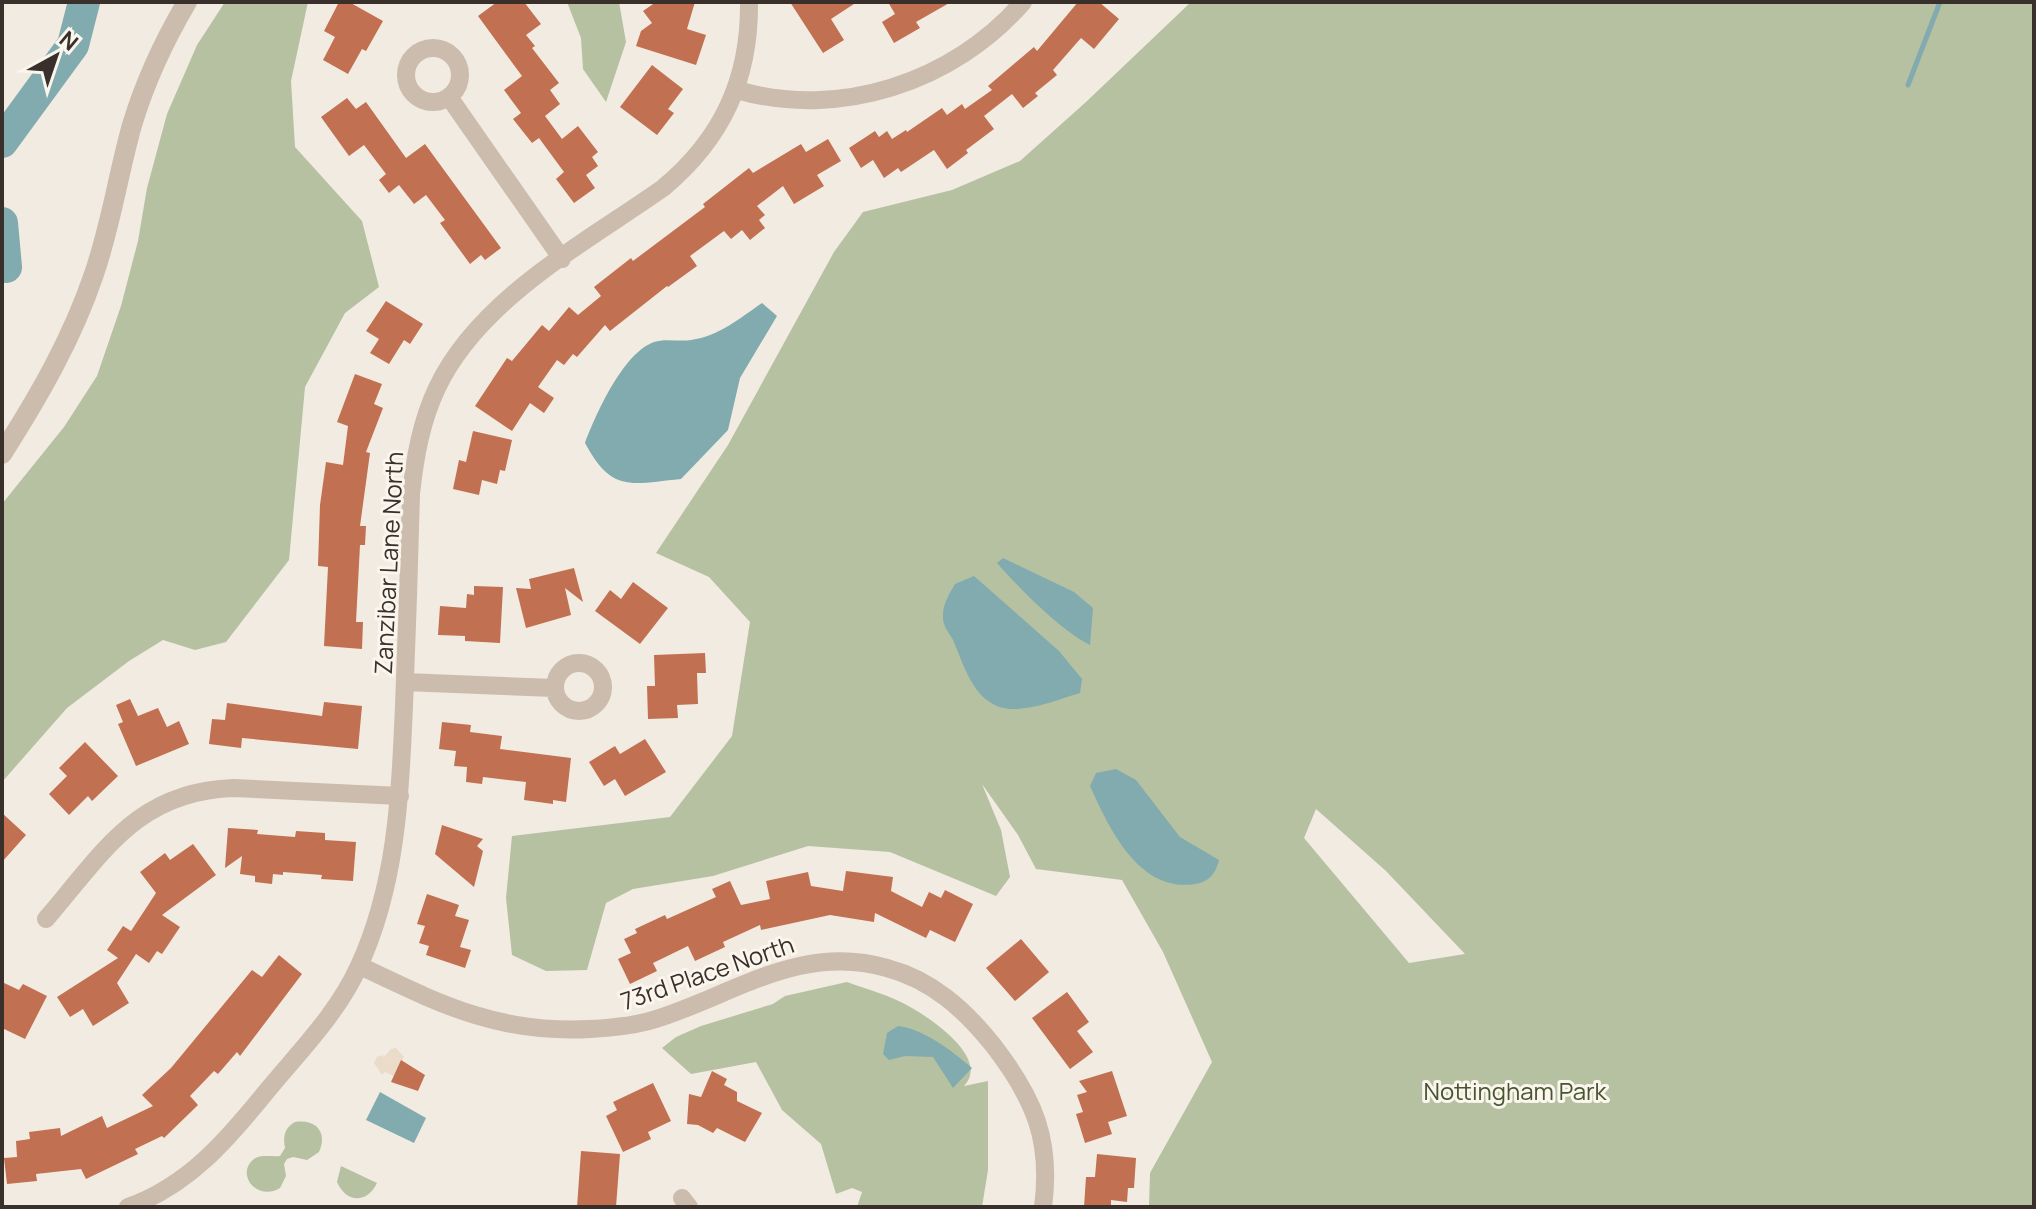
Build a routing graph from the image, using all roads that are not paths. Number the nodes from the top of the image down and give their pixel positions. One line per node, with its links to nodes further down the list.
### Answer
1 (187, 2): 7 (street)
2 (749, 2): 4 (street, Zanzibar Lane North)
3 (1023, 2): 4 (street)
4 (737, 90): 6 (street, Zanzibar Lane North)
5 (449, 97): 6 (street)
6 (562, 259): 8 (street, Zanzibar Lane North)
7 (2, 454)
8 (405, 682): 9 (street); 10 (street, Zanzibar Lane North)
9 (554, 688)
10 (400, 796): 11 (street); 12 (street, Zanzibar Lane North)
11 (46, 919)
12 (360, 966): 13 (street, Zanzibar Lane North); 14 (street, 73rd Place North)
13 (138, 1205)
14 (1043, 1207)

